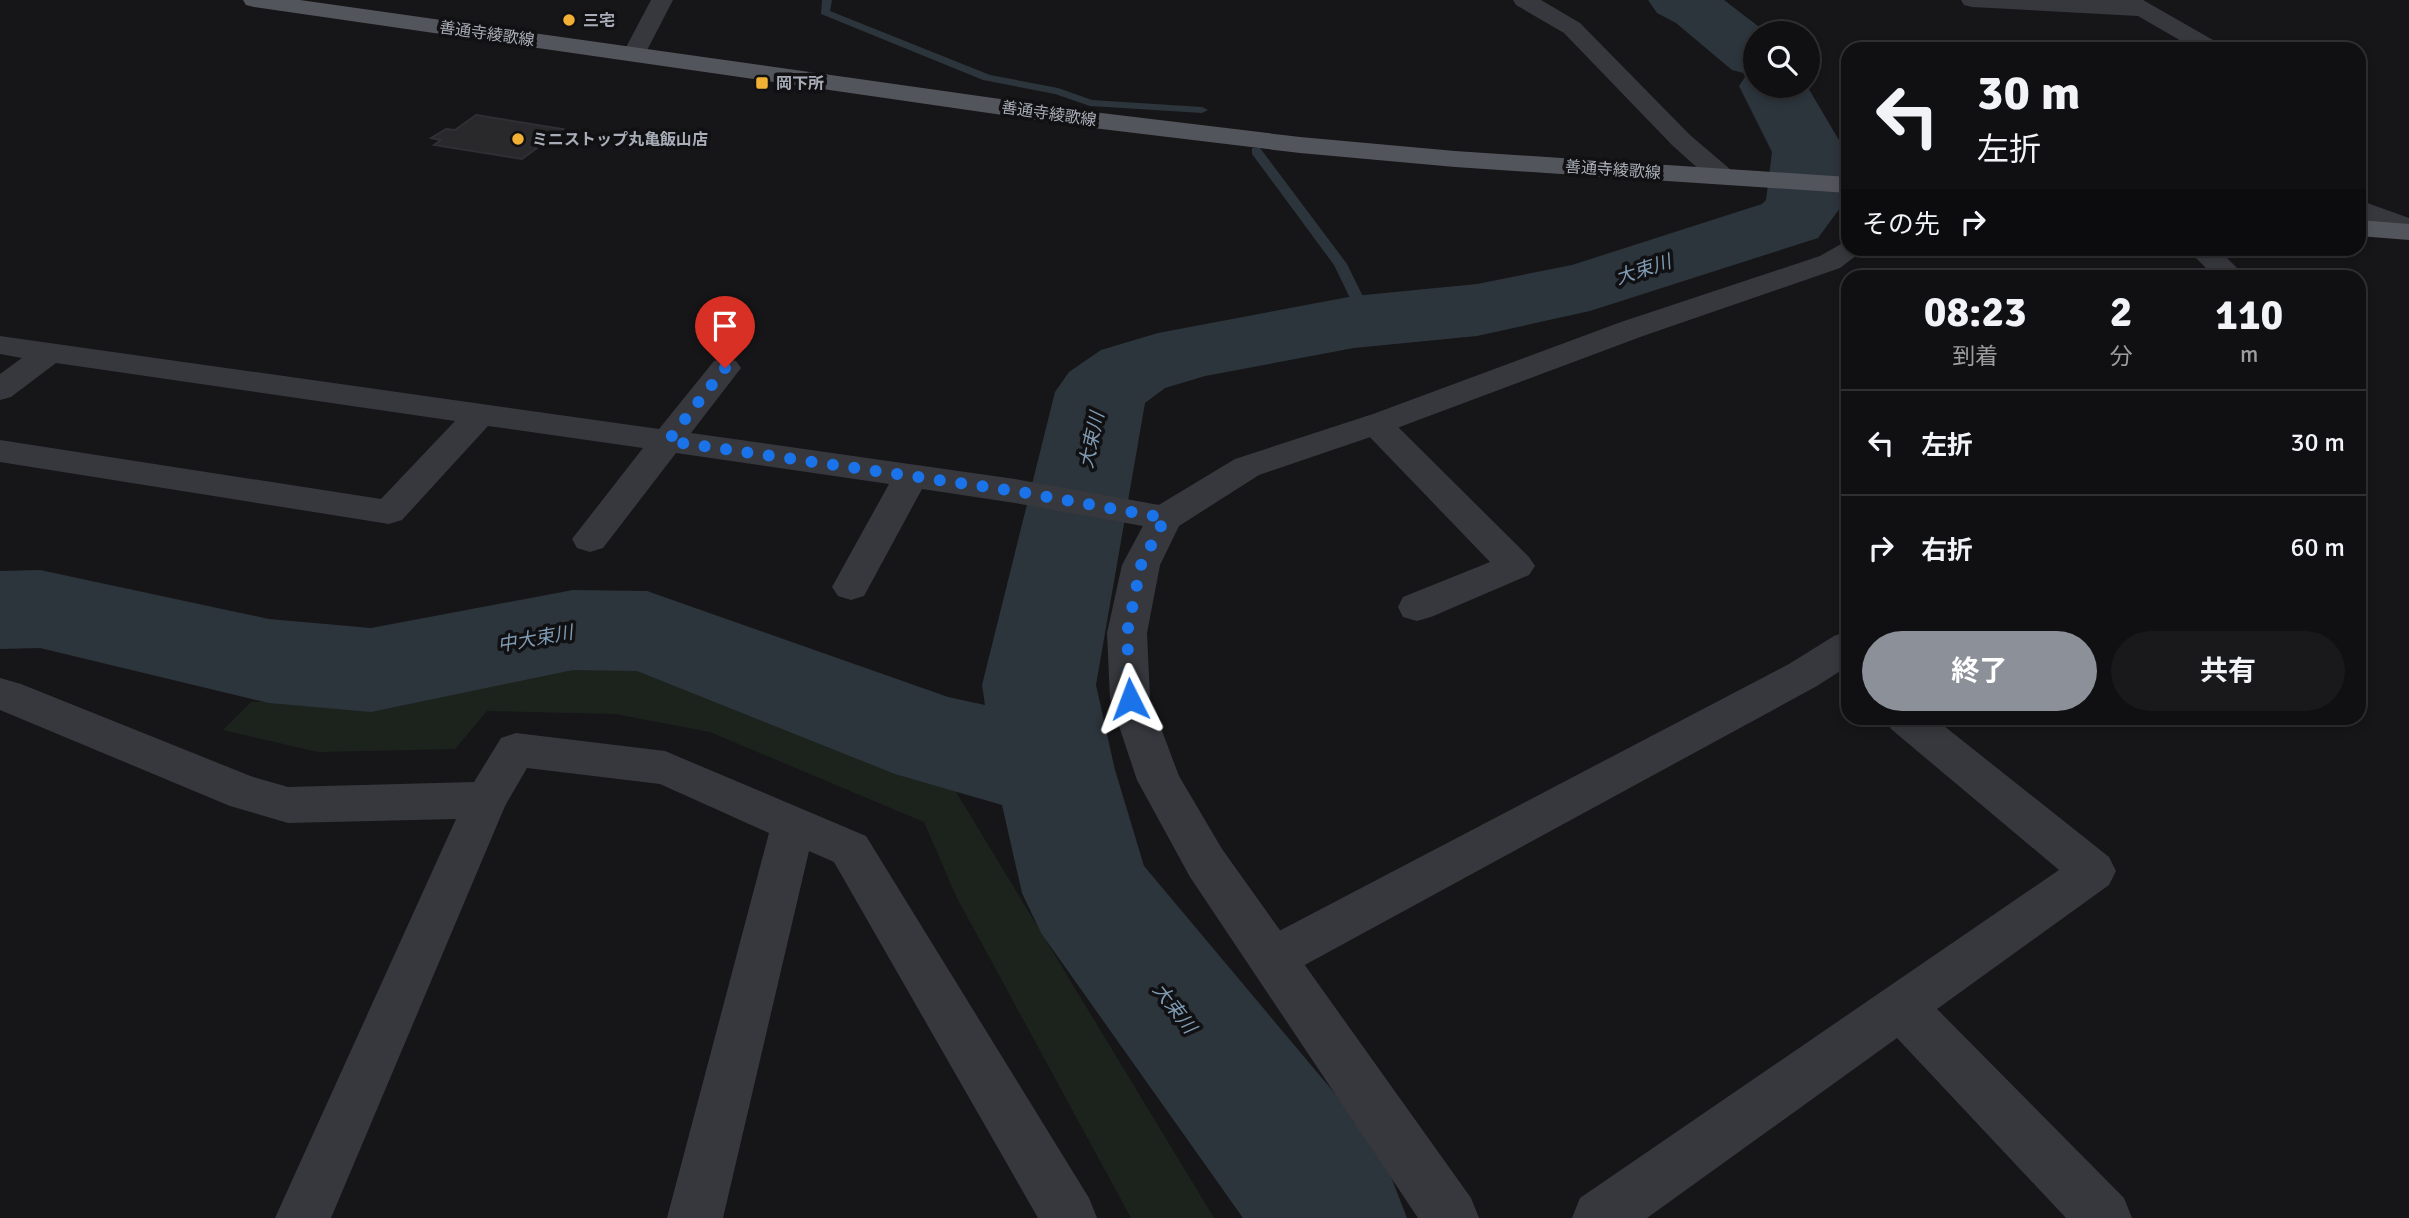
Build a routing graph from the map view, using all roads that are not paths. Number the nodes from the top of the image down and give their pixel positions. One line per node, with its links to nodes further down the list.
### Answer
1 (254, 0): 8 (main road, 善通寺綾歌線)
2 (662, 0): 8 (street)
3 (1524, 0): 9 (street)
4 (1972, 0): 5 (street)
5 (2010, 1): 6 (street)
6 (2133, 4): 7 (street)
7 (2200, 42)
8 (635, 53): 9 (main road, 善通寺綾歌線)
9 (1722, 176): 10 (main road, 善通寺綾歌線)
10 (1841, 184)
11 (2366, 211): 13 (street)
12 (2366, 228): 13 (main road)
13 (2409, 230)
14 (1841, 255): 22 (street)
15 (2209, 256): 16 (street)
16 (2224, 270)
17 (0, 345): 18 (street)
18 (50, 352): 20 (street); 21 (street)
19 (725, 368): 23 (street)
20 (0, 390)
21 (480, 414): 23 (street); 24 (street)
22 (1376, 424): 26 (street); 29 (street)
23 (668, 441): 25 (street); 27 (street)
24 (0, 451)
25 (911, 476): 26 (street); 28 (street)
26 (1165, 518): 35 (street)
27 (590, 539)
28 (851, 587)
29 (1416, 607)
30 (1841, 659): 35 (street)
31 (0, 694): 33 (street)
32 (1915, 725): 36 (street)
33 (486, 800): 34 (street); 37 (street)
34 (793, 825): 38 (street); 39 (street)
35 (1273, 958): 40 (street)
36 (1901, 1007): 41 (street); 42 (street)
37 (303, 1218)
38 (695, 1218)
39 (1069, 1218)
40 (1451, 1218)
41 (1600, 1218)
42 (2104, 1218)

